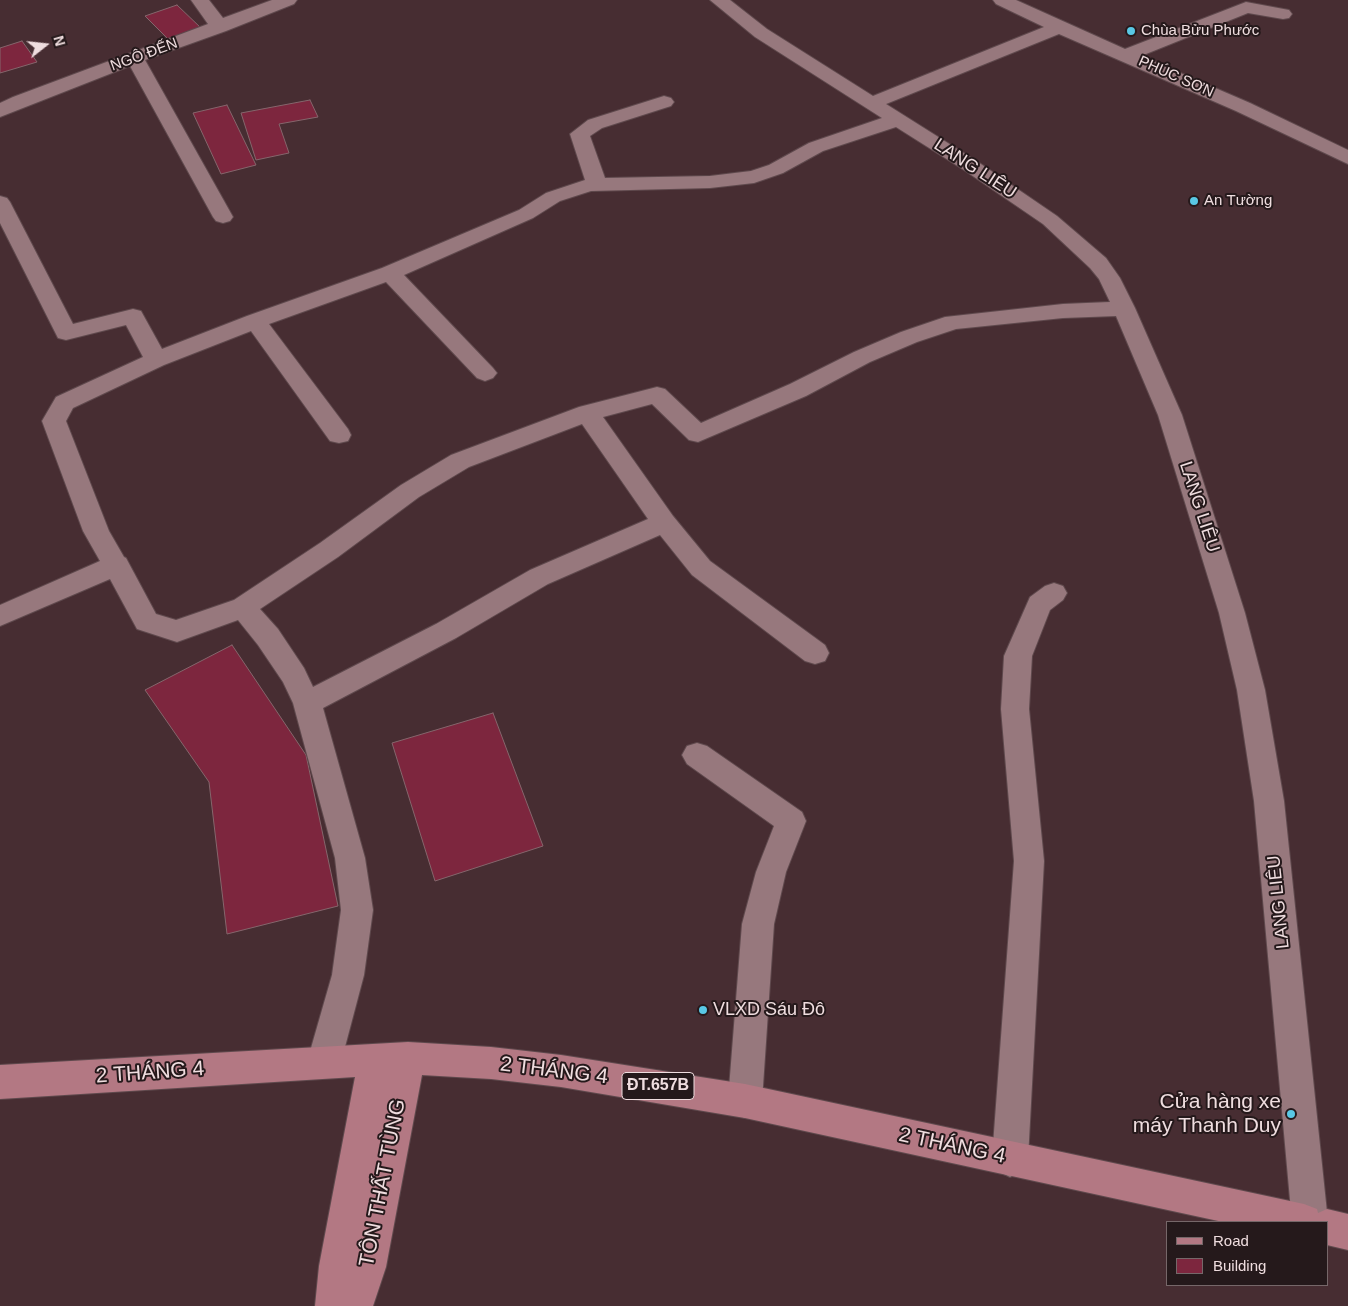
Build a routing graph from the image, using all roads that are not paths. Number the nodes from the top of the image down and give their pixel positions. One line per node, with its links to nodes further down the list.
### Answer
1 (200, 0): 6 (street)
2 (288, 0): 6 (street, NGÔ ĐẾN)
3 (719, 0): 11 (street, LANG LIÊU)
4 (1002, 0): 7 (street, PHÚC SƠN)
5 (1283, 14): 8 (street)
6 (220, 27): 9 (street, NGÔ ĐẾN)
7 (1059, 27): 8 (street, PHÚC SƠN); 11 (street)
8 (1127, 56): 14 (street, PHÚC SƠN)
9 (135, 59): 12 (street, NGÔ ĐẾN); 17 (street)
10 (664, 102): 15 (street)
11 (872, 103): 13 (street, LANG LIÊU)
12 (0, 111)
13 (897, 120): 15 (street); 19 (street, LANG LIÊU)
14 (1348, 158)
15 (598, 185): 18 (street)
16 (0, 202): 21 (street)
17 (223, 217)
18 (390, 273): 20 (street); 22 (street)
19 (1124, 308): 23 (street); 39 (street, LANG LIÊU)
20 (255, 321): 21 (street); 24 (street)
21 (156, 360): 26 (street)
22 (485, 374)
23 (587, 413): 25 (street); 28 (street)
24 (339, 435)
25 (664, 523): 30 (street); 31 (street)
26 (117, 565): 28 (street); 29 (street)
27 (1054, 593): 37 (street)
28 (243, 607): 31 (street)
29 (0, 616)
30 (816, 652)
31 (307, 703): 34 (street)
32 (697, 755): 36 (street)
33 (392, 1059): 34 (main road, 2 THÁNG 4 / ĐT.657B); 36 (main road, 2 THÁNG 4 / ĐT.657B); 42 (main road, TÔN THẤT TÙNG); 43 (main road, TÔN THẤT TÙNG)
34 (324, 1062): 35 (main road, 2 THÁNG 4 / ĐT.657B)
35 (0, 1082)
36 (745, 1101): 37 (main road, 2 THÁNG 4 / ĐT.657B)
37 (1010, 1159): 38 (main road, 2 THÁNG 4 / ĐT.657B)
38 (1299, 1221)
39 (1310, 1221)
40 (1328, 1227): 41 (main road)
41 (1348, 1232)
42 (334, 1306)
43 (354, 1306)

